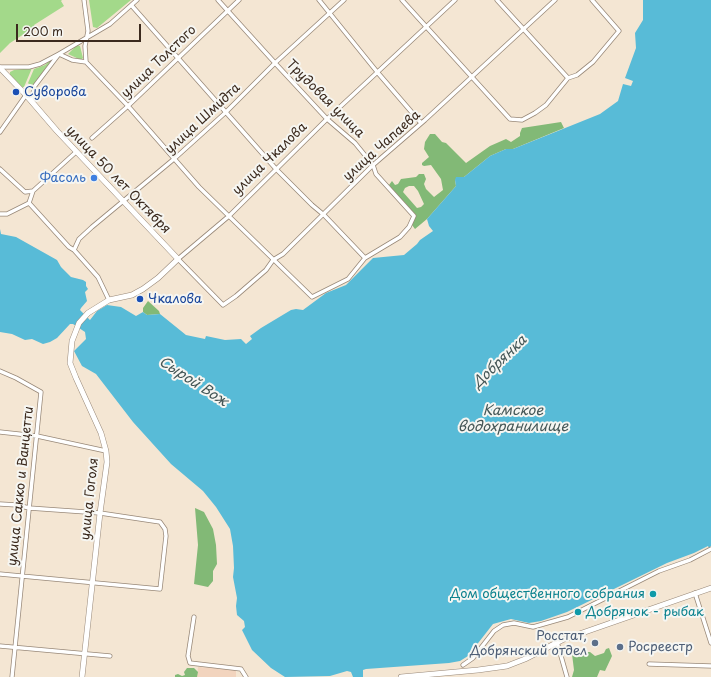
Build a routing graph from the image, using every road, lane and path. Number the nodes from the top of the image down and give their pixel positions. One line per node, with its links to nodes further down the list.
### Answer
1 (84, 0): 17 (street)
2 (137, 0): 12 (street)
3 (218, 0): 13 (street, Трудовая улица)
4 (239, 0): 13 (street, улица Толстого)
5 (319, 0): 14 (street)
6 (344, 0): 14 (street, улица Шмидта)
7 (402, 0): 15 (street)
8 (455, 0): 15 (street, улица Чкалова)
9 (497, 0): 16 (street)
10 (555, 0): 16 (street, улица Чапаева)
11 (592, 0): 25 (street)
12 (132, 6): 17 (street); 19 (street)
13 (228, 11): 19 (street, улица Толстого); 21 (street, Трудовая улица)
14 (329, 13): 21 (street, улица Шмидта); 23 (street)
15 (426, 28): 23 (street, улица Чкалова); 24 (street)
16 (523, 29): 24 (street, улица Чапаева); 25 (street)
17 (88, 37): 18 (street); 20 (street)
18 (59, 54): 20 (street); 22 (street); 27 (street)
19 (177, 58): 28 (street, улица Толстого); 29 (street)
20 (86, 62): 28 (street)
21 (275, 63): 29 (street, улица Шмидта); 30 (street, Трудовая улица)
22 (0, 67): 26 (main road, улица 50 лет Октября)
23 (378, 73): 30 (street, улица Чкалова); 31 (street)
24 (472, 76): 25 (street); 31 (street, улица Чапаева)
25 (568, 78)
26 (26, 95): 27 (main road, улица 50 лет Октября); 32 (street)
27 (32, 102): 34 (main road, улица 50 лет Октября)
28 (128, 106): 33 (street, улица Толстого); 35 (street)
29 (225, 113): 35 (street, улица Шмидта); 38 (street)
30 (327, 119): 36 (street, Трудовая улица); 38 (street, улица Чкалова)
31 (420, 123): 36 (street, улица Чапаева)
32 (0, 132)
33 (92, 138)
34 (76, 152): 39 (street); 40 (main road, улица 50 лет Октября)
35 (174, 159): 40 (street, улица Шмидта); 44 (street)
36 (373, 165): 43 (street, улица Чапаева); 46 (street, Трудовая улица)
37 (0, 169): 39 (street)
38 (276, 169): 43 (street); 44 (street, улица Чкалова)
39 (33, 191): 41 (street)
40 (124, 202): 45 (street, улица Шмидта); 47 (main road, улица 50 лет Октября)
41 (29, 203): 42 (street); 45 (street)
42 (0, 214)
43 (324, 215): 46 (street); 48 (street, улица Чапаева)
44 (229, 216): 47 (street, улица Чкалова); 48 (street)
45 (74, 250): 49 (street)
46 (365, 258): 48 (street)
47 (178, 259): 49 (main road, улица Чкалова); 50 (street, улица 50 лет Октября)
48 (273, 260): 50 (street, улица Чапаева)
49 (109, 300): 51 (main road, улица Чкалова)
50 (223, 305)
51 (76, 330): 55 (main road, улица Гоголя)
52 (0, 371): 54 (street, улица Сакко и Ванцетти)
53 (0, 432): 54 (street)
54 (37, 436): 55 (street); 57 (street, улица Сакко и Ванцетти)
55 (106, 451): 58 (main road, улица Гоголя)
56 (0, 504): 57 (street)
57 (29, 508): 58 (street); 61 (street, улица Сакко и Ванцетти)
58 (100, 513): 62 (main road, улица Гоголя); 62 (street)
59 (711, 549): 73 (street)
60 (0, 574): 61 (street)
61 (22, 576): 62 (street); 69 (street, улица Сакко и Ванцетти)
62 (92, 583): 70 (main road, улица Гоголя)
63 (711, 588): 64 (main road)
64 (695, 593): 66 (main road); 67 (street)
65 (194, 617): 77 (street)
66 (557, 642): 78 (main road); 79 (street)
67 (711, 643)
68 (0, 646): 69 (street)
69 (15, 647): 70 (street); 75 (street, улица Сакко и Ванцетти)
70 (85, 654): 71 (street); 76 (main road, улица Гоголя)
71 (110, 656)
72 (649, 664): 74 (street)
73 (463, 665)
74 (711, 666)
75 (12, 677)
76 (82, 677)
77 (246, 677)
78 (401, 677)
79 (567, 677)

